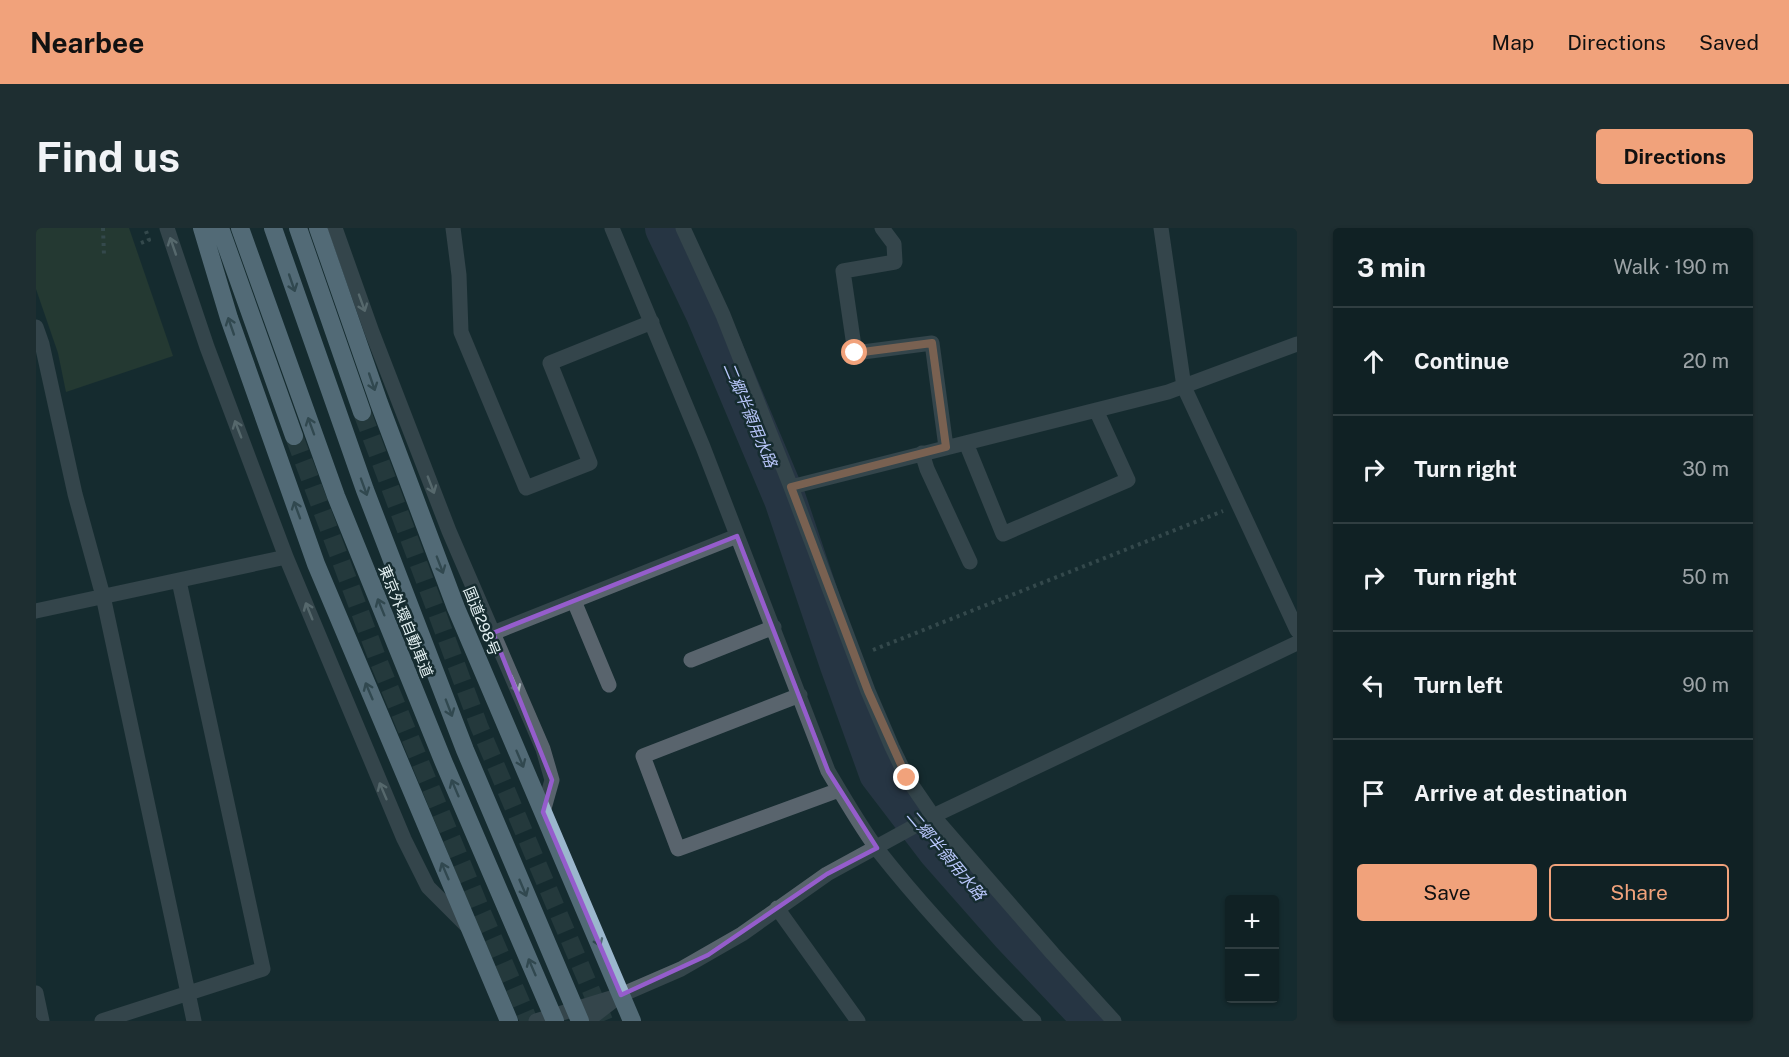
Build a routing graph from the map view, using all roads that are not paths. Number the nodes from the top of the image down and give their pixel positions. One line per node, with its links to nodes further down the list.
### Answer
1 (166, 228): 26 (street, one-way to 1)
2 (202, 228): 44 (highway, one-way to 2)
3 (220, 228): 20 (highway)
4 (240, 228): 53 (highway, 東京外環自動車道, one-way to 4, bridge)
5 (273, 228): 54 (highway, 東京外環自動車道, one-way to 54, bridge)
6 (298, 228): 19 (highway)
7 (318, 228): 40 (highway, 国道298号, one-way to 40)
8 (335, 228): 34 (street, one-way to 34)
9 (453, 228): 14 (street)
10 (612, 228): 14 (street)
11 (683, 228): 24 (street)
12 (882, 228): 22 (street)
13 (1161, 228): 17 (street)
14 (652, 322): 25 (street)
15 (36, 327): 29 (street)
16 (1297, 344): 17 (street)
17 (1184, 387): 18 (street); 33 (street)
18 (1096, 410): 21 (street); 21 (street)
19 (362, 412)
20 (294, 436)
21 (966, 443): 22 (street)
22 (946, 447): 23 (street)
23 (922, 453): 24 (street); 27 (street)
24 (791, 487): 41 (street)
25 (738, 536): 30 (street); 32 (street)
26 (286, 557): 28 (street); 44 (street, one-way to 26)
27 (970, 562)
28 (179, 581): 29 (street); 45 (street)
29 (103, 596): 31 (street); 45 (street)
30 (574, 601): 34 (street); 37 (street)
31 (36, 610)
32 (774, 627): 36 (street); 38 (street)
33 (1297, 630)
34 (493, 633): 40 (street, one-way to 40)
35 (1297, 643): 41 (street)
36 (691, 660)
37 (609, 685)
38 (800, 695): 39 (street); 39 (street)
39 (839, 790): 42 (street)
40 (543, 812): 47 (highway, 国道298号, one-way to 47)
41 (933, 816): 42 (street); 59 (street)
42 (877, 848): 43 (street); 58 (street)
43 (777, 908): 47 (street); 57 (street)
44 (469, 928): 51 (highway)
45 (188, 992): 49 (street); 50 (street)
46 (36, 993): 48 (street)
47 (621, 995): 52 (street); 55 (street); 56 (highway, 国道298号)
48 (42, 1021)
49 (102, 1021)
50 (194, 1021)
51 (509, 1021)
52 (536, 1021)
53 (555, 1021)
54 (580, 1021)
55 (587, 1021)
56 (632, 1021)
57 (858, 1021)
58 (1034, 1021)
59 (1114, 1021)

